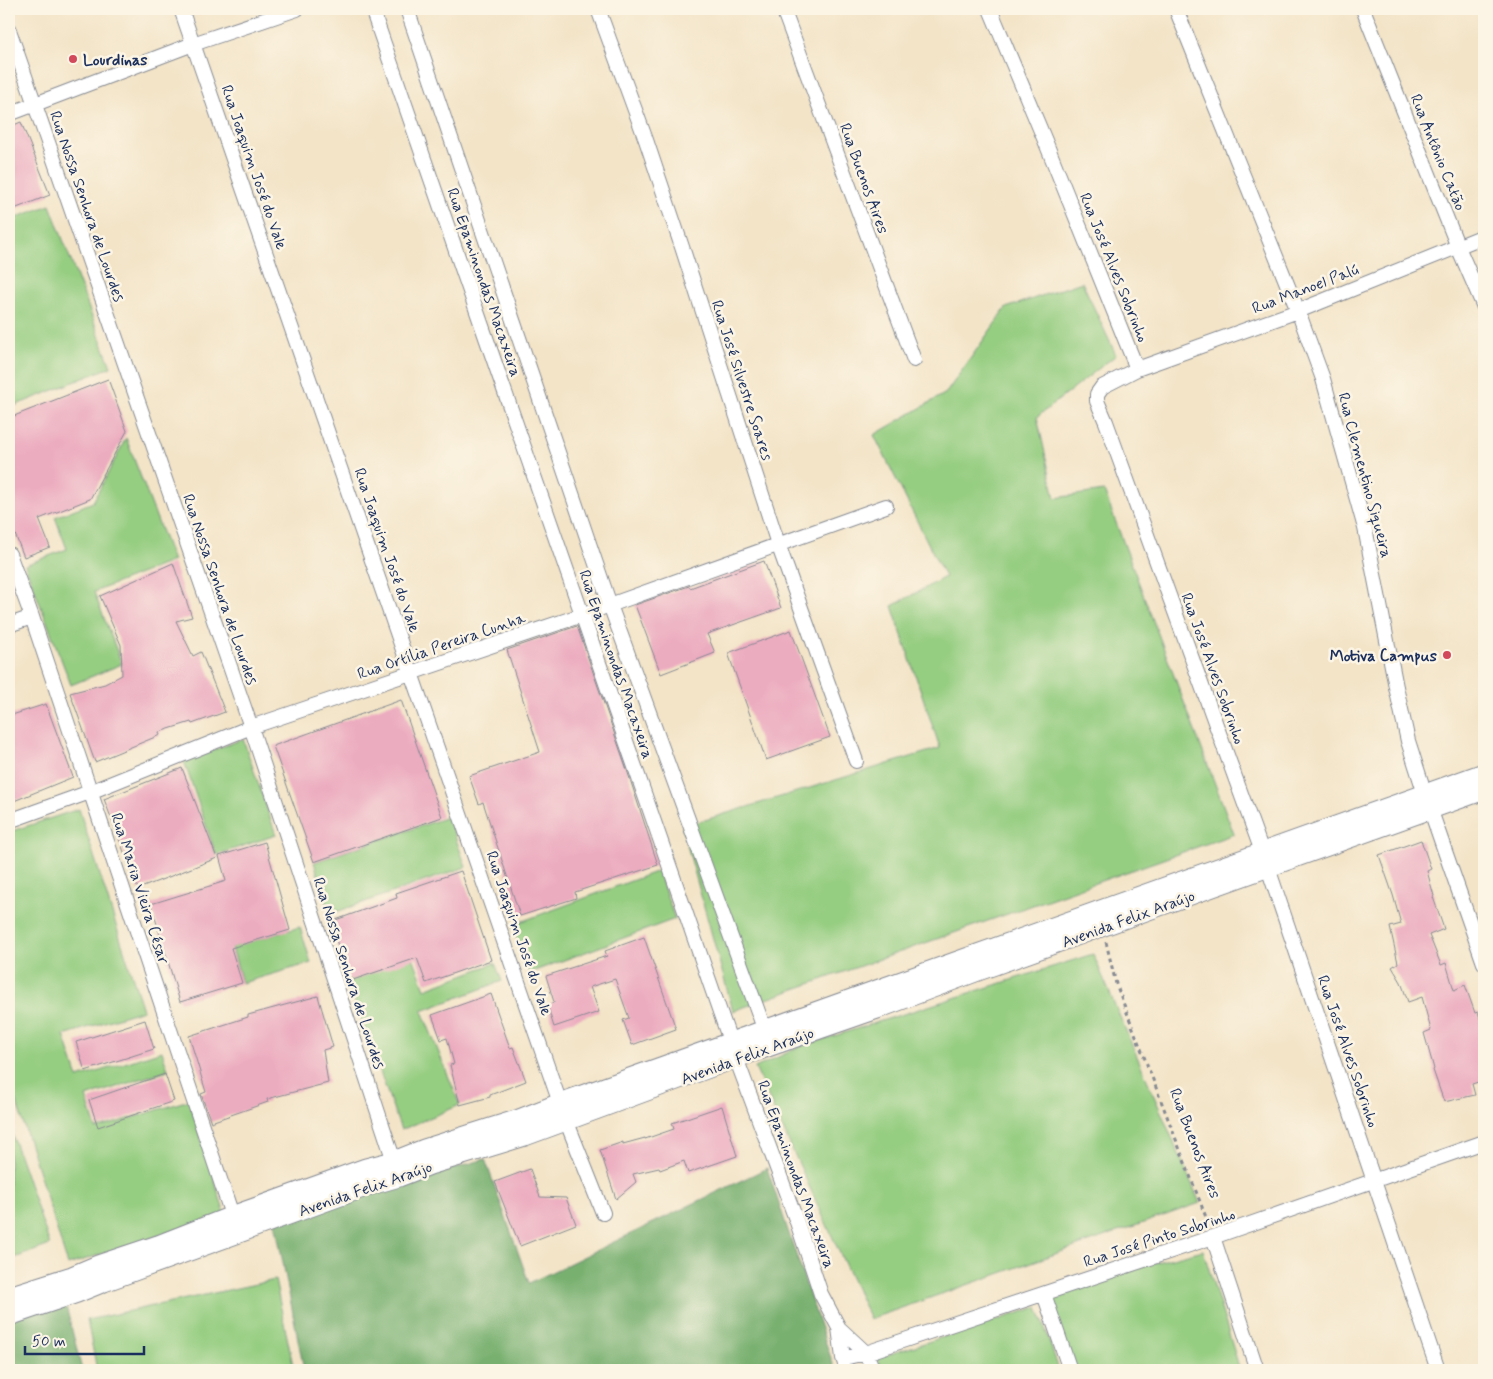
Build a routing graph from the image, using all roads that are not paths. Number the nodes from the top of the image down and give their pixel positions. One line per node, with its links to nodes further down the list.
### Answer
1 (182, 9): 11 (street, Rua Joaquim José do Vale)
2 (297, 9): 11 (street)
3 (372, 9): 24 (street, Rua Epaminondas Macaxeira)
4 (407, 9): 23 (street, Rua Epaminondas Macaxeira)
5 (598, 9): 21 (street, Rua José Silvestre Soares)
6 (783, 9): 18 (street, Rua Buenos Aires)
7 (990, 9): 19 (street, Rua José Alves Sobrinho)
8 (1176, 9): 17 (street, Rua Clementino Siqueira)
9 (1364, 9): 15 (street, Rua Antônio Catão)
10 (9, 30): 12 (street, Rua Nossa Senhora de Lourdes)
11 (193, 44): 12 (street); 27 (street, Rua Joaquim José do Vale)
12 (35, 104): 13 (street); 28 (street, Rua Nossa Senhora de Lourdes)
13 (9, 114)
14 (1484, 236): 15 (street, Rua Manoel Palú)
15 (1458, 246): 16 (street, Rua Antônio Catão); 17 (street, Rua Manoel Palú)
16 (1484, 307)
17 (1298, 310): 19 (street, Rua Manoel Palú); 33 (street, Rua Clementino Siqueira)
18 (914, 360)
19 (1137, 370): 35 (street, Rua José Alves Sobrinho)
20 (886, 506): 21 (street, Rua Ortília Pereira Cunha)
21 (778, 544): 23 (street, Rua Ortília Pereira Cunha); 29 (street, Rua José Silvestre Soares)
22 (9, 554): 25 (street, Rua Maria Vieira César)
23 (610, 605): 24 (street, Rua Ortília Pereira Cunha); 37 (street, Rua Epaminondas Macaxeira)
24 (582, 615): 27 (street, Rua Ortília Pereira Cunha); 38 (street, Rua Epaminondas Macaxeira)
25 (32, 617): 26 (street); 32 (street, Rua Maria Vieira César)
26 (9, 625)
27 (413, 673): 28 (street, Rua Ortília Pereira Cunha); 39 (street, Rua Joaquim José do Vale)
28 (250, 727): 32 (street, Rua Ortília Pereira Cunha); 41 (street, Rua Nossa Senhora de Lourdes)
29 (856, 761)
30 (1484, 773): 33 (main road, Avenida Felix Araújo)
31 (1484, 790): 33 (main road, Avenida Felix Araújo)
32 (90, 792): 34 (street, Rua Ortília Pereira Cunha); 44 (street, Rua Maria Vieira César)
33 (1428, 802): 35 (main road, Avenida Felix Araújo); 36 (street, Rua Clementino Siqueira)
34 (9, 821)
35 (1266, 860): 37 (main road, Avenida Felix Araújo); 37 (main road, Avenida Felix Araújo); 42 (street, Rua José Alves Sobrinho)
36 (1484, 963)
37 (768, 1038): 38 (main road, Avenida Felix Araújo)
38 (733, 1050): 39 (main road, Avenida Felix Araújo); 49 (street, Rua Epaminondas Macaxeira)
39 (563, 1111): 41 (main road, Avenida Felix Araújo); 43 (street, Rua Joaquim José do Vale); 44 (main road, Avenida Felix Araújo)
40 (1484, 1142): 42 (street, Rua José Pinto Sobrinho)
41 (394, 1161): 44 (main road, Avenida Felix Araújo)
42 (1376, 1182): 45 (street, Rua José Pinto Sobrinho); 55 (street, Rua José Alves Sobrinho)
43 (603, 1213)
44 (235, 1224): 47 (main road, Avenida Felix Araújo); 48 (main road, Avenida Felix Araújo)
45 (1213, 1237): 46 (street, Rua José Pinto Sobrinho); 54 (street)
46 (1044, 1294): 50 (street, Rua José Pinto Sobrinho); 53 (street)
47 (9, 1296)
48 (9, 1316)
49 (838, 1328): 50 (street, Rua Epaminondas Macaxeira); 51 (street, Rua Epaminondas Macaxeira)
50 (866, 1353): 51 (street, Rua José Pinto Sobrinho); 52 (street, Rua Epaminondas Macaxeira)
51 (844, 1364)
52 (873, 1370)
53 (1070, 1370)
54 (1257, 1370)
55 (1438, 1370)

